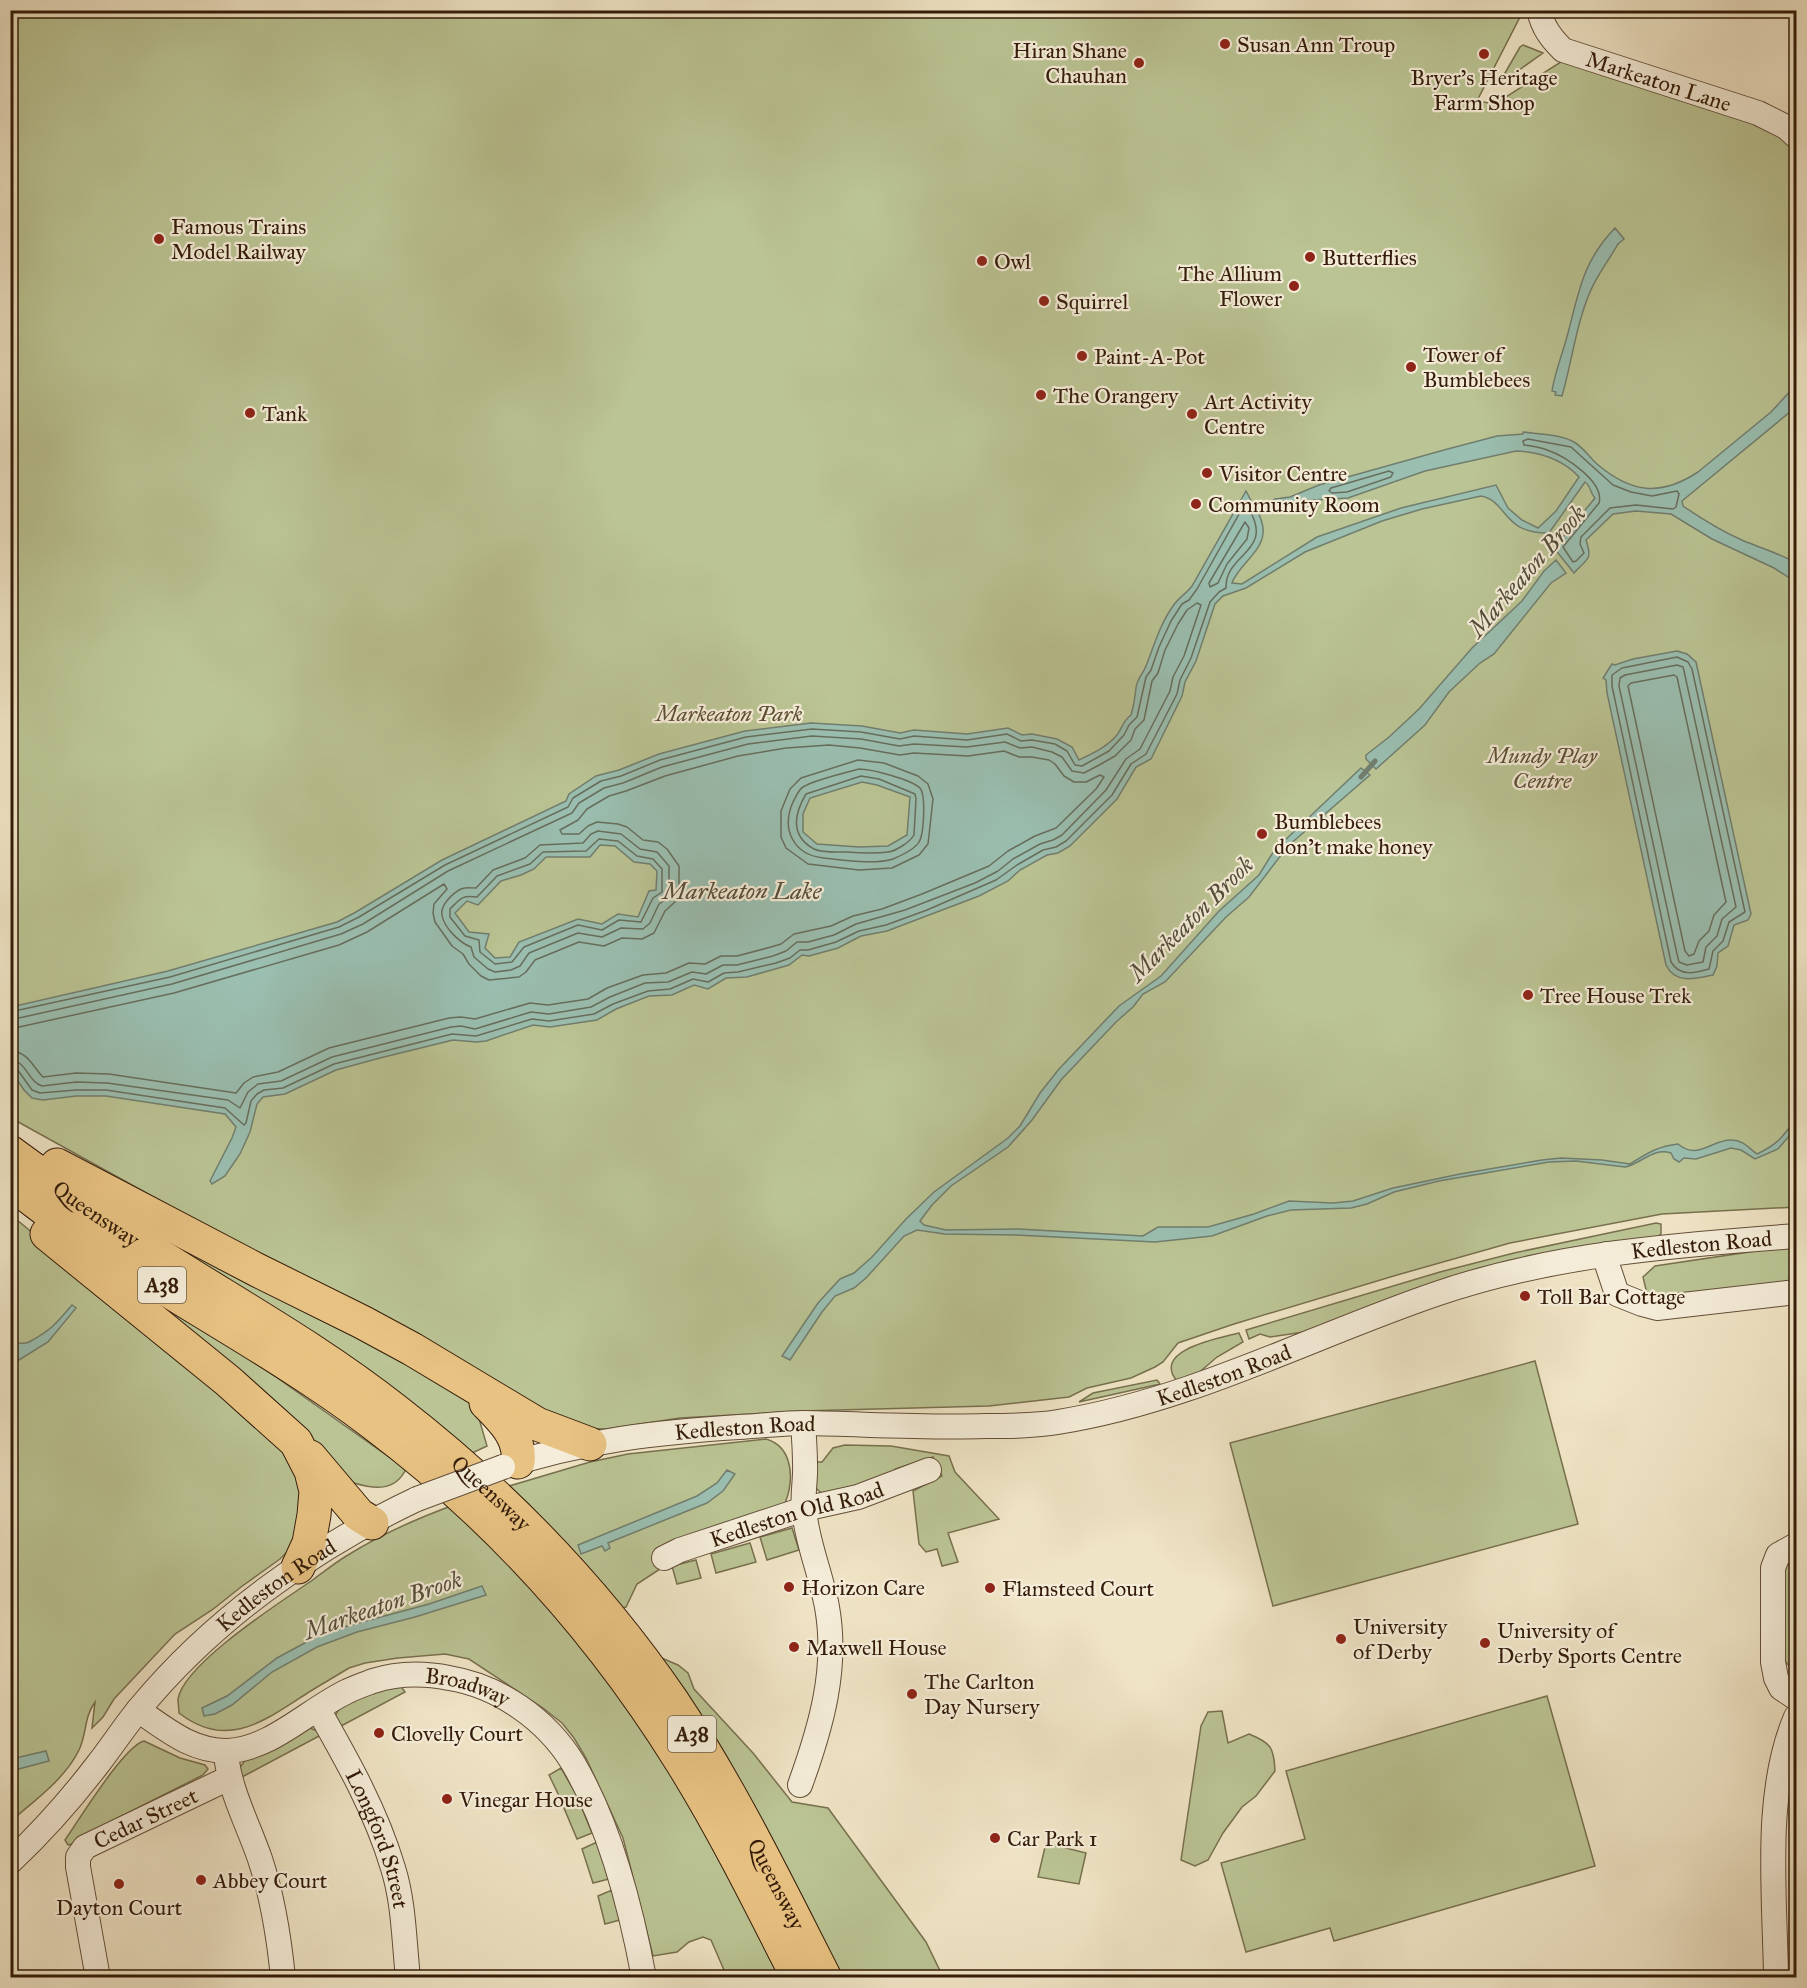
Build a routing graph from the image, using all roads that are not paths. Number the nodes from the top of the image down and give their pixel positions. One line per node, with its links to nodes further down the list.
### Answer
1 (1539, 10): 2 (street, Markeaton Lane)
2 (1797, 136)
3 (10, 1141): 10 (highway)
4 (10, 1152): 34 (highway, Queensway / A38)
5 (10, 1183): 33 (highway, Queensway / A38)
6 (10, 1203): 12 (highway)
7 (1797, 1236): 8 (street, Kedleston Road)
8 (1607, 1254): 9 (street, Kedleston Road); 11 (street, Kedleston Road)
9 (1797, 1292)
10 (468, 1384): 13 (highway); 14 (highway)
11 (803, 1423): 13 (street, Kedleston Road); 16 (street)
12 (296, 1442): 17 (highway); 20 (highway)
13 (590, 1444): 14 (street, Kedleston Road)
14 (511, 1464): 17 (street, Kedleston Road, bridge)
15 (929, 1470): 16 (street, Kedleston Old Road)
16 (804, 1509): 19 (street, Kedleston Old Road); 27 (street)
17 (372, 1523): 20 (street, Kedleston Road)
18 (1797, 1545): 21 (street)
19 (664, 1558)
20 (298, 1567): 23 (street, Kedleston Road)
21 (1797, 1698)
22 (318, 1709): 25 (street, Broadway); 31 (street, Longford Street); 32 (street, Broadway)
23 (138, 1710): 25 (street, Broadway); 28 (street, Kedleston Road)
24 (1797, 1717): 35 (street)
25 (227, 1751): 26 (street)
26 (230, 1778): 29 (street, Cedar Street); 30 (street)
27 (800, 1785)
28 (10, 1862)
29 (98, 1977)
30 (283, 1977)
31 (408, 1977)
32 (644, 1977)
33 (798, 1977)
34 (825, 1977)
35 (1776, 1977)

